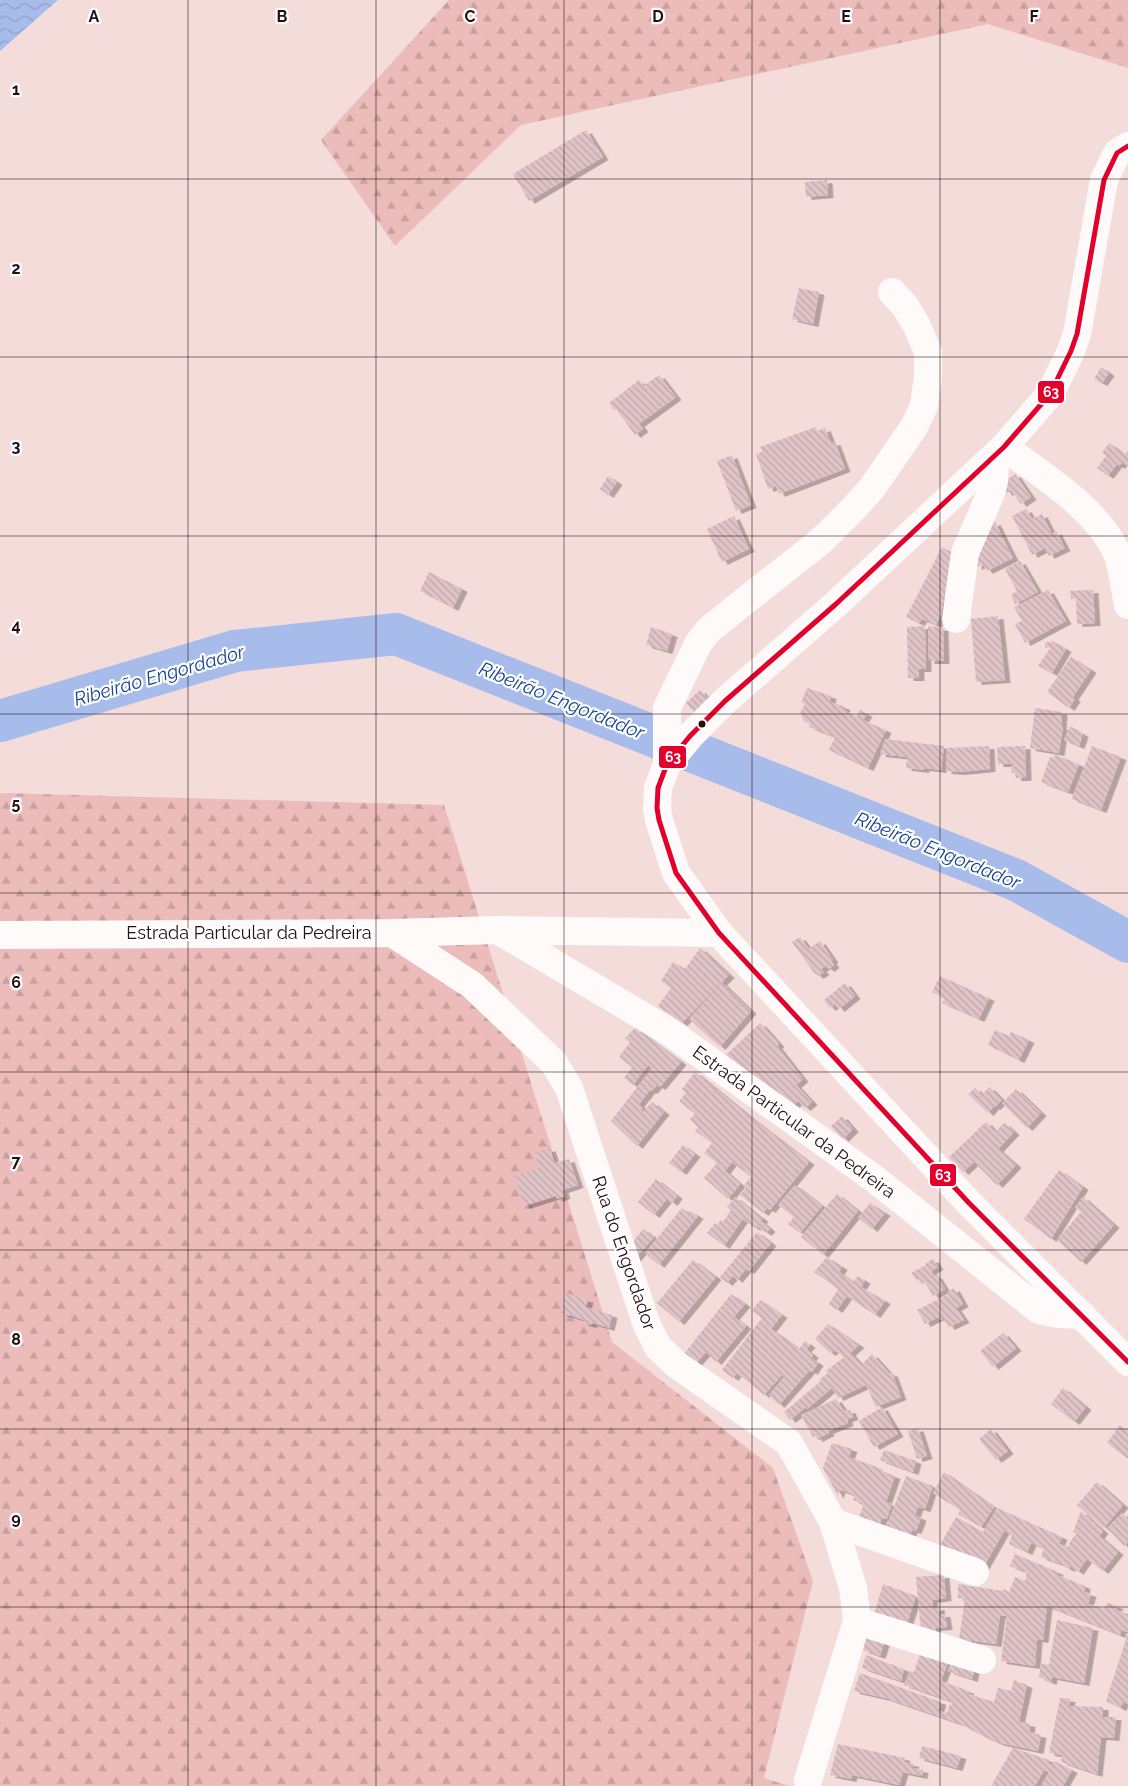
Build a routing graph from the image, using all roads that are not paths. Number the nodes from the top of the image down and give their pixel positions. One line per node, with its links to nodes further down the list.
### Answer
1 (1128, 146): 3 (street)
2 (892, 292): 6 (street)
3 (1000, 451): 4 (street); 5 (street); 6 (street)
4 (1128, 605)
5 (956, 620)
6 (667, 763): 9 (street)
7 (497, 930): 8 (street, Estrada Particular da Pedreira); 9 (street, Estrada Particular da Pedreira); 11 (street, Estrada Particular da Pedreira)
8 (392, 933): 10 (street, Estrada Particular da Pedreira); 13 (street, Rua do Engordador)
9 (719, 933): 11 (street)
10 (0, 935)
11 (1082, 1315): 12 (street)
12 (1128, 1362)
13 (833, 1522): 14 (street); 15 (street, Rua do Engordador)
14 (975, 1572)
15 (857, 1621): 16 (street); 17 (street, Rua do Engordador)
16 (982, 1660)
17 (808, 1780)

